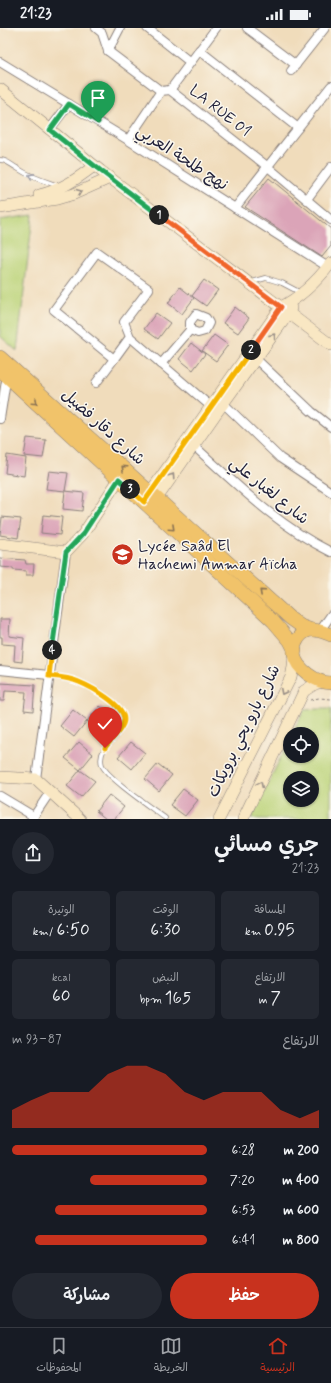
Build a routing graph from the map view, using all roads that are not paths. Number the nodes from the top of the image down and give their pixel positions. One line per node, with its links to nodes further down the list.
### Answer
1 (96, 28): 8 (street)
2 (120, 28): 8 (street)
3 (147, 28): 10 (street)
4 (216, 28): 7 (street)
5 (247, 28): 6 (street)
6 (323, 29)
7 (199, 50): 10 (street); 15 (street)
8 (108, 51): 13 (street, LA RUE 01)
9 (0, 62): 14 (street, نهج طلحة العربي)
10 (190, 62): 13 (street)
11 (331, 86): 15 (street)
12 (0, 89): 16 (main road)
13 (166, 91): 17 (street); 20 (street, LA RUE 01)
14 (69, 104): 16 (street); 17 (street, نهج طلحة العربي)
15 (298, 128): 20 (street)
16 (50, 130): 19 (main road)
17 (128, 140): 26 (street, نهج طلحة العربي)
18 (1, 160): 23 (lane, one-way to 18)
19 (94, 166): 22 (main road); 23 (main road)
20 (268, 167): 24 (street, LA RUE 01); 26 (street)
21 (331, 167): 24 (street)
22 (110, 178): 25 (main road, one-way to 22); 29 (main road)
23 (63, 187): 25 (main road)
24 (306, 200): 27 (street, LA RUE 01)
25 (0, 205)
26 (234, 208): 28 (street, نهج طلحة العربي)
27 (331, 220)
28 (330, 267): 30 (main road)
29 (248, 282): 30 (lane); 31 (main road)
30 (303, 294): 31 (main road)
31 (285, 310): 34 (main road); 36 (main road, one-way to 31); 40 (main road)
32 (190, 330): 37 (street)
33 (130, 337): 35 (street); 35 (street); 37 (street)
34 (331, 345)
35 (114, 359): 39 (street)
36 (256, 359): 40 (main road); 42 (street)
37 (161, 364): 40 (street)
38 (4, 367): 41 (street); 44 (main road, شارع دقار فضيل, one-way to 44); 46 (main road, شارع دقار فضيل, one-way to 38)
39 (96, 383)
40 (217, 407): 43 (main road); 45 (street); 46 (main road)
41 (0, 419)
42 (331, 427)
43 (193, 445): 46 (main road, one-way to 43); 49 (street, شارع لغبار علي)
44 (119, 479): 46 (main road, شارع دقار فضيل); 48 (main road)
45 (331, 492)
46 (150, 500): 51 (main road, شارع دقار فضيل, one-way to 46); 52 (main road, شارع دقار فضيل, one-way to 52)
47 (0, 544): 48 (main road)
48 (66, 552): 54 (street)
49 (331, 552)
50 (331, 614): 51 (street)
51 (321, 632): 52 (main road)
52 (294, 653): 55 (main road, شارع دقار فضيل); 63 (main road, شارع بارو يحي برويكات, one-way to 63)
53 (0, 670): 54 (street)
54 (49, 676): 57 (street); 61 (lane)
55 (329, 683): 64 (main road, one-way to 55)
56 (0, 777): 57 (main road)
57 (36, 779): 58 (main road)
58 (50, 792): 60 (street); 62 (main road)
59 (0, 796): 60 (street)
60 (31, 817)
61 (165, 818)
62 (80, 819)
63 (219, 819)
64 (243, 819)

